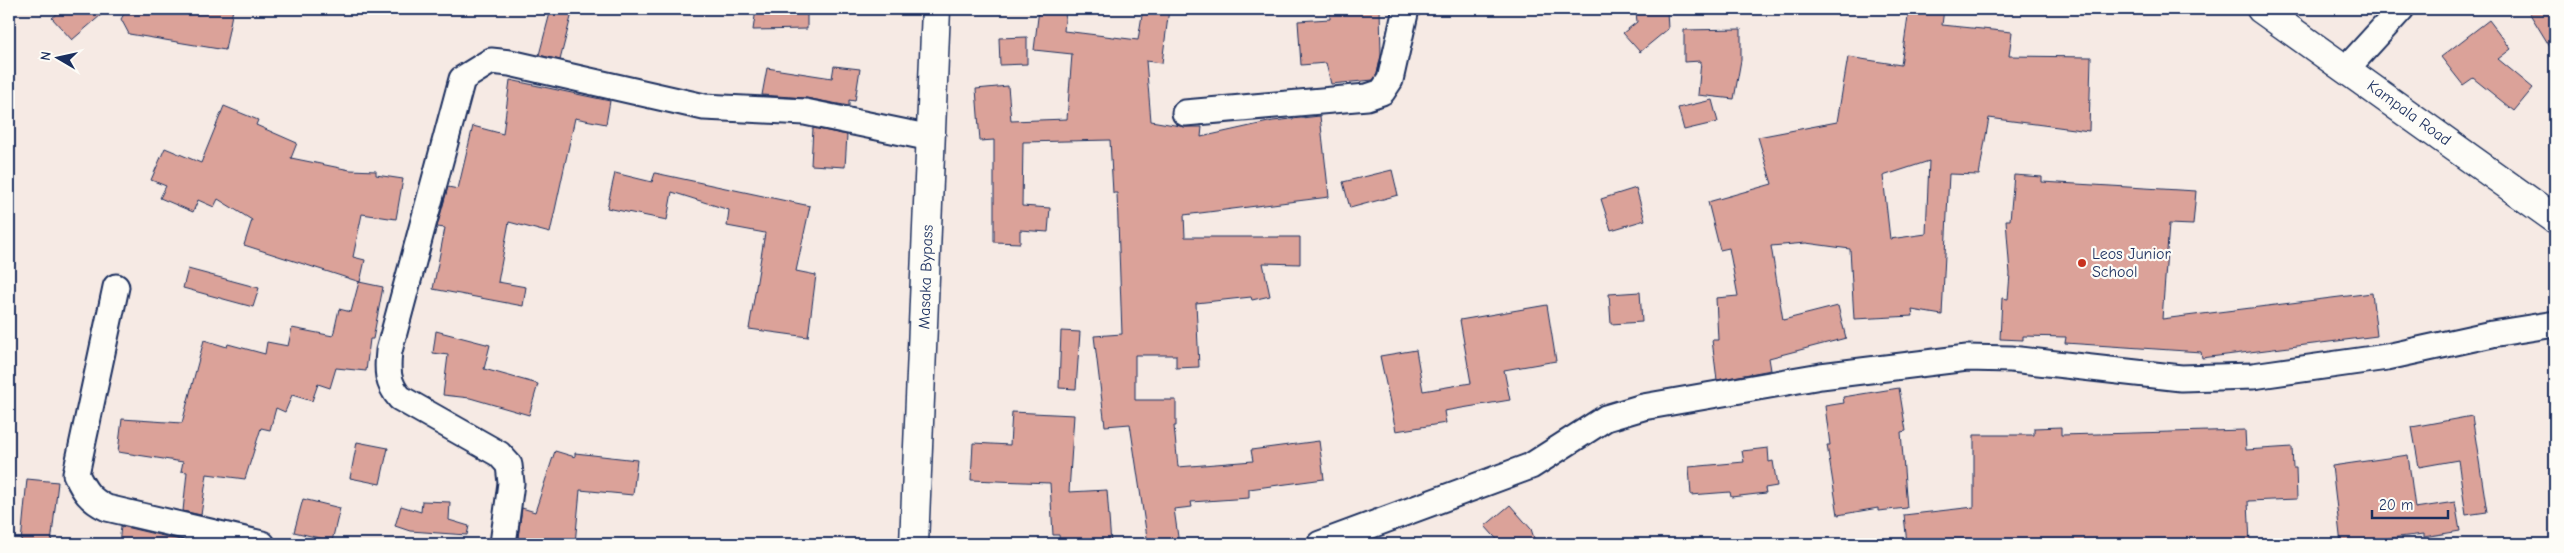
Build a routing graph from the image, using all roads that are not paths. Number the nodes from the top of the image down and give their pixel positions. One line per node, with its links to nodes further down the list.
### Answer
1 (936, 9): 7 (main road, Masaka Bypass)
2 (1406, 9): 6 (street)
3 (2261, 9): 5 (main road, Kampala Road)
4 (2401, 9): 5 (street)
5 (2347, 68): 8 (main road, Kampala Road)
6 (1184, 113)
7 (931, 138): 12 (street); 13 (main road, Masaka Bypass)
8 (2555, 219)
9 (116, 286): 11 (street)
10 (2555, 324): 14 (street)
11 (262, 544)
12 (503, 544)
13 (914, 544)
14 (1320, 544)

